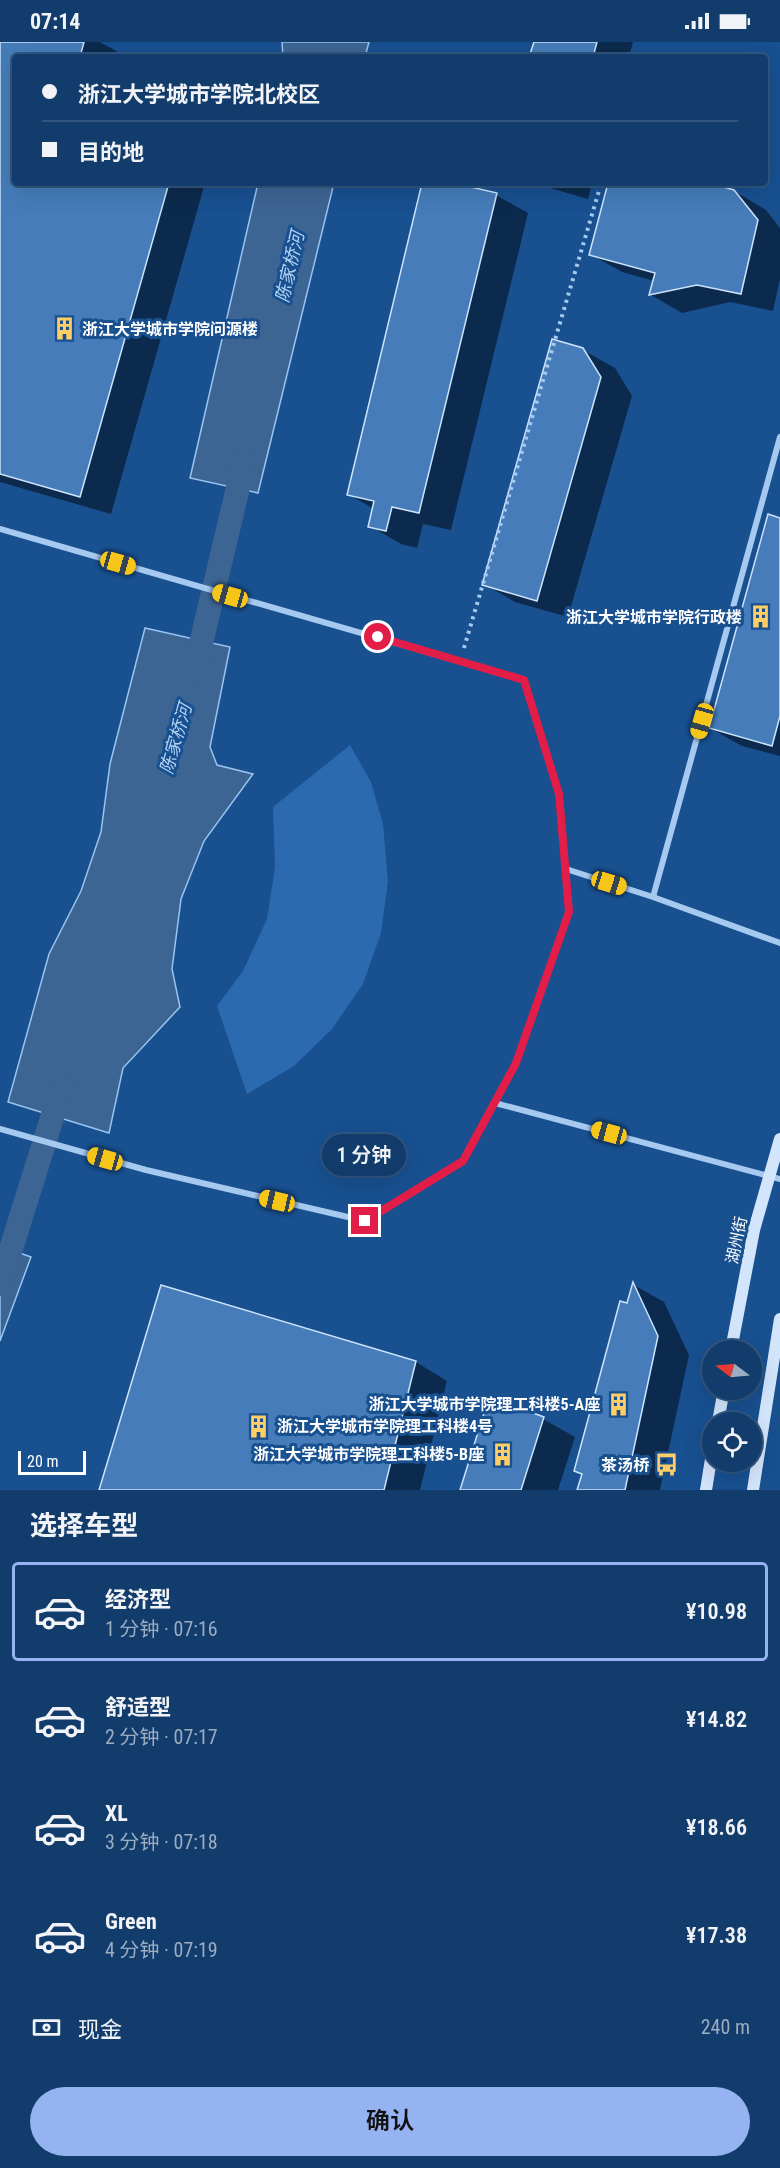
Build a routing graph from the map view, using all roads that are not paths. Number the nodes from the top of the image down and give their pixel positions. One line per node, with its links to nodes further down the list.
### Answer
1 (780, 437): 4 (street)
2 (0, 529): 3 (street)
3 (566, 869): 4 (street); 6 (street)
4 (653, 897): 5 (street)
5 (780, 943)
6 (495, 1103): 7 (street); 9 (street)
7 (0, 1129)
8 (780, 1139): 9 (main road, 湖州街)
9 (774, 1177): 11 (main road, 湖州街)
10 (780, 1319): 14 (main road)
11 (733, 1340)
12 (709, 1472): 13 (main road)
13 (706, 1490)
14 (753, 1490)

